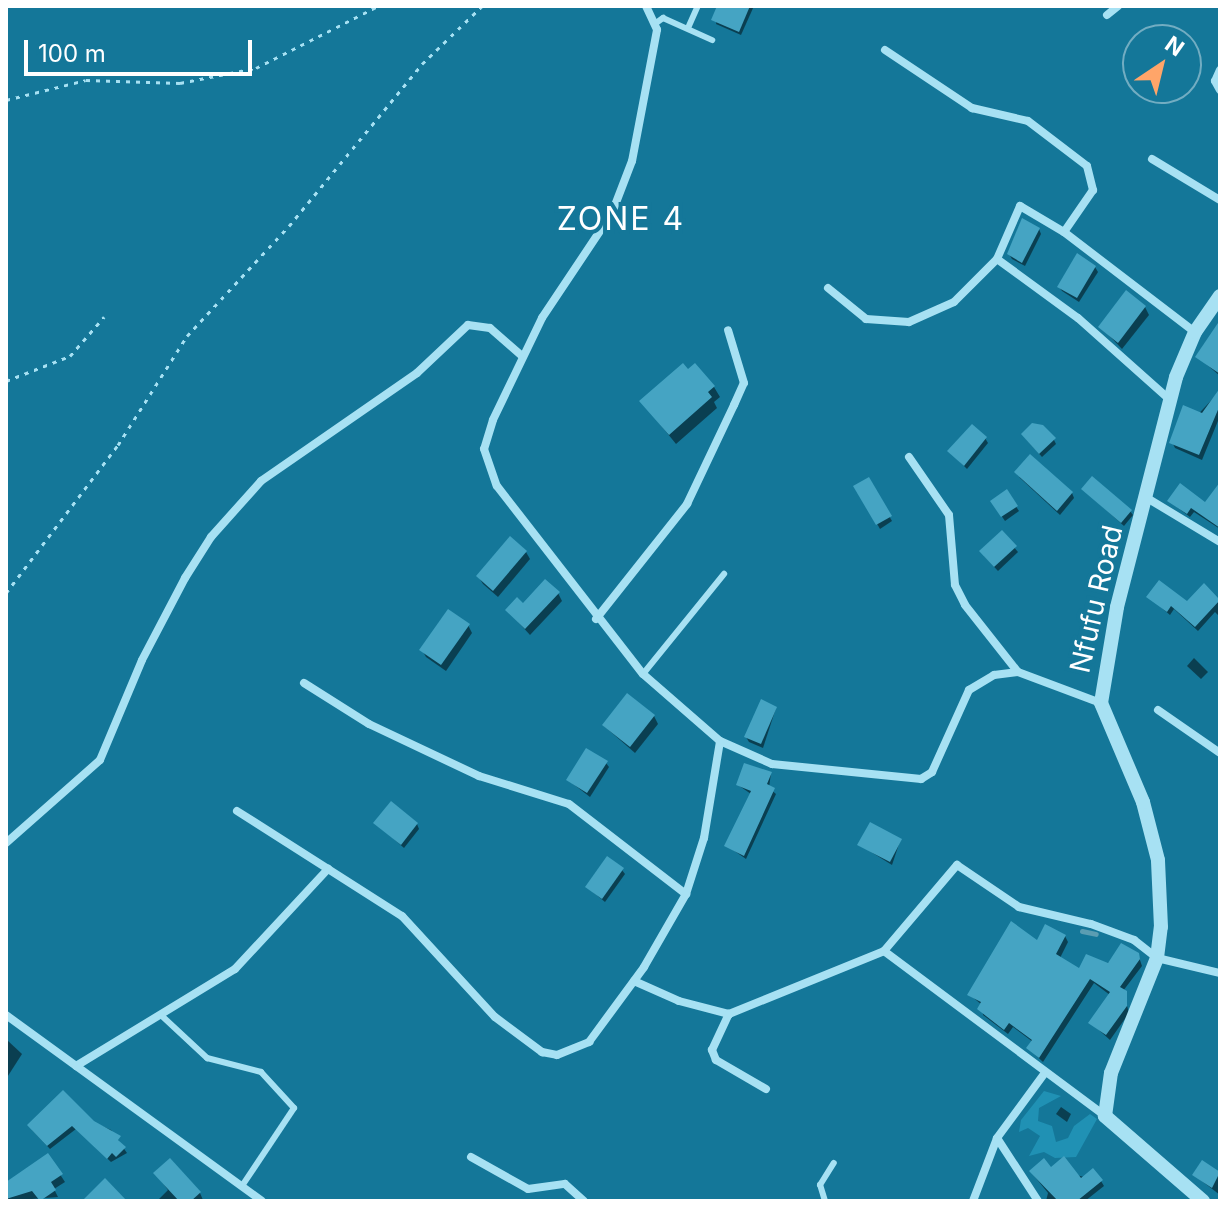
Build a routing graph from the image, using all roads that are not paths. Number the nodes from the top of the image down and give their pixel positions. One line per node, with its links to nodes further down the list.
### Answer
1 (646, 6): 5 (street)
2 (698, 6): 6 (lane)
3 (1118, 6): 4 (street)
4 (1107, 15)
5 (656, 23): 6 (lane); 19 (street)
6 (688, 28): 7 (lane)
7 (712, 40)
8 (885, 50): 13 (street)
9 (1220, 70): 10 (street)
10 (1220, 90)
11 (1152, 159): 12 (street)
12 (1220, 200)
13 (1064, 232): 14 (street); 18 (street)
14 (997, 259): 15 (street); 20 (street)
15 (828, 288)
16 (1220, 296): 18 (street, Nfufu Road)
17 (728, 330): 25 (street)
18 (1195, 332): 20 (street, Nfufu Road)
19 (521, 355): 25 (street); 34 (street)
20 (1170, 400): 22 (street, Nfufu Road)
21 (909, 457): 26 (street)
22 (1147, 498): 23 (street); 29 (street, Nfufu Road)
23 (1220, 542)
24 (724, 574): 27 (lane)
25 (596, 619): 27 (street)
26 (1018, 672): 29 (street); 31 (street)
27 (643, 674): 31 (street)
28 (304, 683): 36 (street)
29 (1101, 703): 38 (street, Nfufu Road)
30 (1158, 710): 32 (street)
31 (720, 741): 36 (street)
32 (1220, 753)
33 (237, 811): 35 (street)
34 (6, 843)
35 (328, 869): 40 (street); 43 (street)
36 (686, 894): 40 (street)
37 (884, 951): 38 (street); 41 (street); 45 (street)
38 (1157, 958): 39 (street); 47 (street, Nfufu Road)
39 (1220, 973)
40 (634, 981): 41 (street)
41 (729, 1014): 46 (street)
42 (6, 1015): 44 (street)
43 (162, 1016): 44 (street); 51 (lane)
44 (76, 1066): 51 (street)
45 (1044, 1074): 47 (street); 48 (street)
46 (766, 1089)
47 (1105, 1116): 57 (street)
48 (997, 1138): 55 (street); 56 (street)
49 (471, 1157): 53 (street)
50 (834, 1163): 54 (lane)
51 (242, 1186): 52 (street)
52 (262, 1201)
53 (584, 1201)
54 (825, 1201)
55 (973, 1201)
56 (1038, 1201)
57 (1203, 1201)

